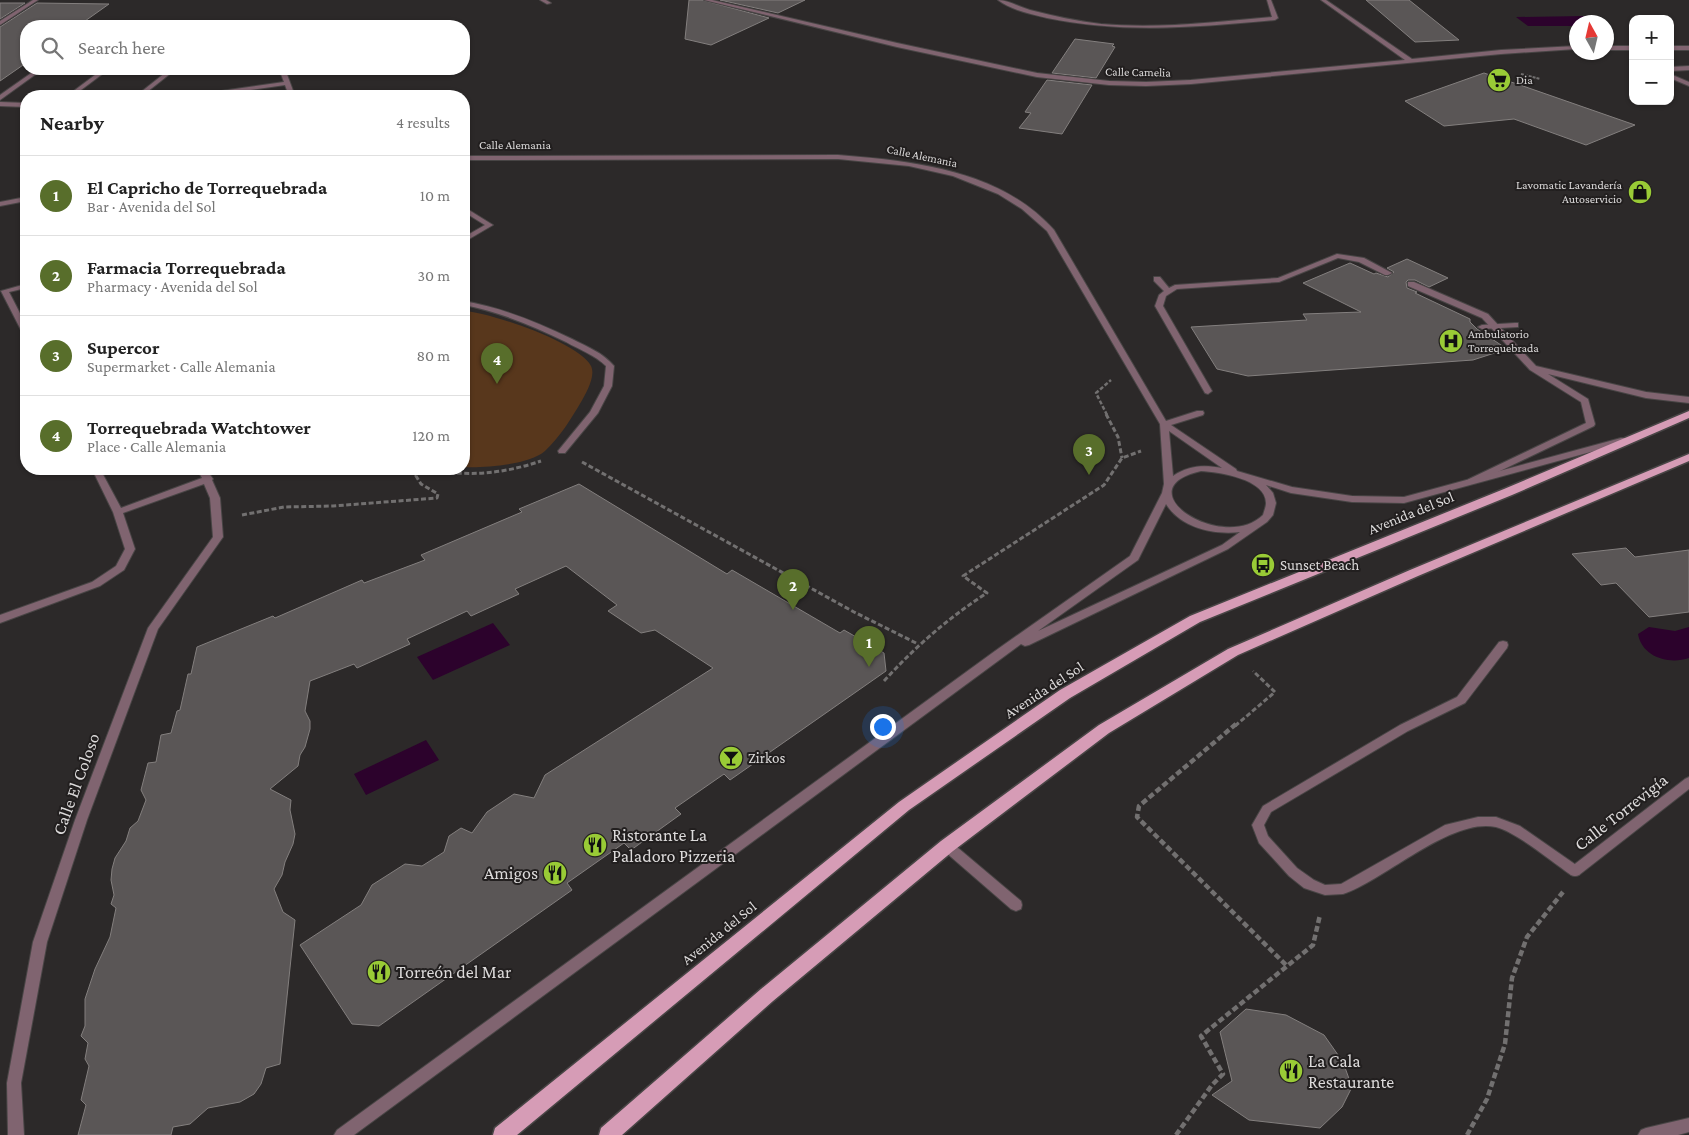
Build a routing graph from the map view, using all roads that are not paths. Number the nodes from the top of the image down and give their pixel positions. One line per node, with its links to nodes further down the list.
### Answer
1 (36, 0): 8 (street)
2 (542, 0): 7 (street)
3 (706, 0): 15 (street, Calle Camelia)
4 (1000, 0): 5 (street)
5 (1269, 0)
6 (1323, 0): 15 (street)
7 (549, 3)
8 (3, 19): 9 (street)
9 (0, 23)
10 (1569, 48): 15 (street, Calle Camelia)
11 (1614, 48): 12 (street)
12 (1629, 48)
13 (1674, 48): 14 (street)
14 (1689, 48)
15 (1411, 61)
16 (1689, 68): 17 (street)
17 (1674, 69)
18 (32, 75): 29 (street)
19 (98, 75): 25 (street)
20 (165, 75): 26 (street)
21 (284, 75): 23 (street)
22 (1674, 78): 24 (street)
23 (287, 82): 27 (street); 28 (street)
24 (1689, 84)
25 (78, 90)
26 (147, 90)
27 (237, 90)
28 (290, 90)
29 (0, 98)
30 (0, 104): 31 (street)
31 (20, 105)
32 (470, 158): 52 (street, Calle Alemania)
33 (20, 200): 34 (street)
34 (0, 204)
35 (470, 213): 36 (street)
36 (470, 237)
37 (1388, 273): 41 (street)
38 (1157, 279): 41 (street)
39 (1411, 284): 45 (street)
40 (20, 287): 43 (street)
41 (1169, 291): 48 (street)
42 (470, 304): 54 (street)
43 (20, 320)
44 (1515, 325): 45 (street)
45 (1494, 326): 46 (street); 47 (street)
46 (1482, 327)
47 (1533, 368): 49 (street); 61 (street)
48 (1208, 391)
49 (1689, 400)
50 (1200, 413): 52 (street)
51 (1689, 414): 53 (main road, Avenida del Sol)
52 (1164, 424): 56 (street, Calle Alemania); 62 (street)
53 (1644, 435): 61 (street); 74 (main road, Avenida del Sol)
54 (562, 450)
55 (1689, 457): 69 (main road)
56 (1233, 472): 59 (street); 62 (street)
57 (99, 475): 63 (street)
58 (206, 475): 60 (street, Calle El Coloso)
59 (1248, 477): 61 (street); 64 (street)
60 (208, 479): 63 (street); 72 (street, Calle El Coloso)
61 (1466, 484)
62 (1168, 489): 64 (street); 67 (street)
63 (118, 512): 65 (street)
64 (1258, 524): 67 (street)
65 (0, 619)
66 (1503, 644): 68 (street, Calle Torrevigía)
67 (999, 654): 73 (street)
68 (1689, 782)
69 (947, 846): 70 (street); 75 (main road)
70 (1016, 905)
71 (1689, 1125): 76 (street)
72 (16, 1135)
73 (342, 1135)
74 (502, 1135)
75 (608, 1135)
76 (1646, 1135)

